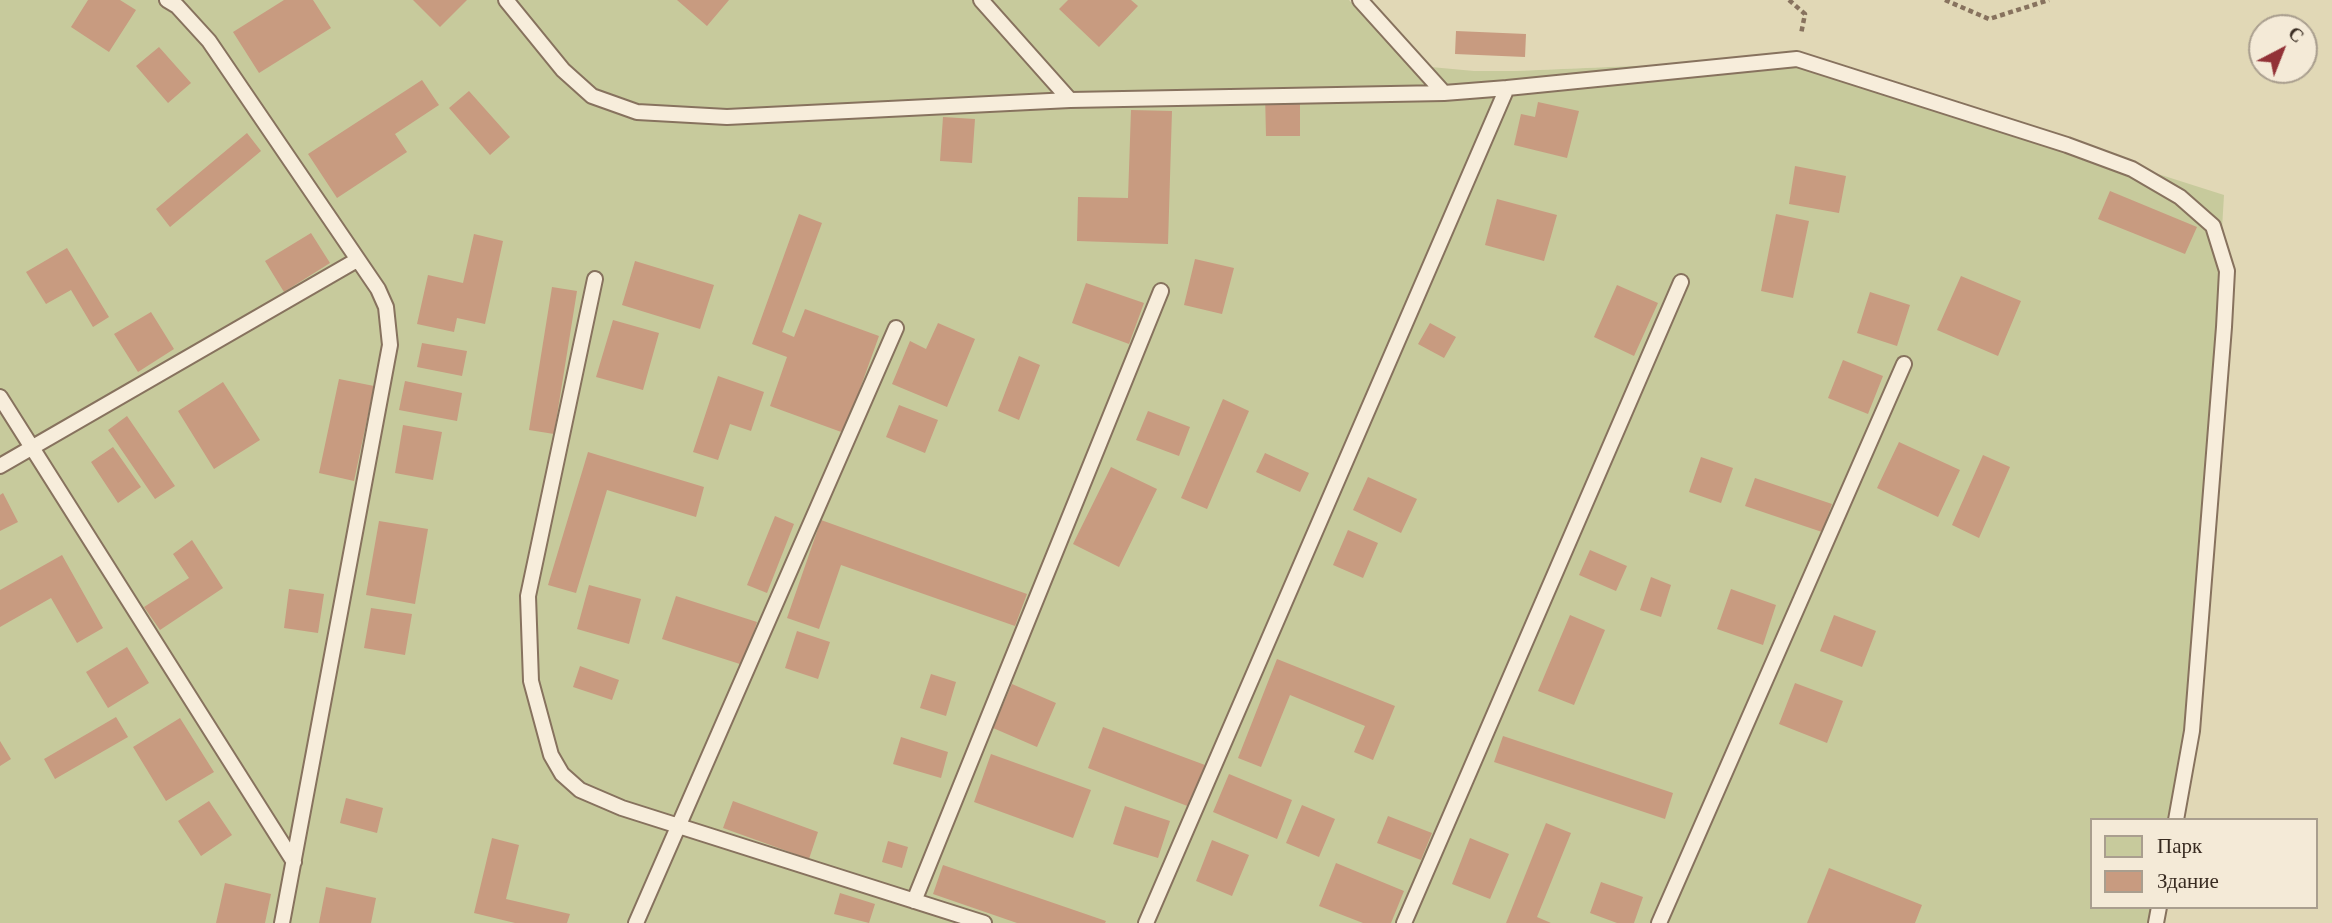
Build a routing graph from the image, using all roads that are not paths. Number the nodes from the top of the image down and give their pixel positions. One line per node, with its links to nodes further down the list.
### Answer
1 (167, 0): 8 (lane)
2 (506, 0): 7 (lane)
3 (981, 0): 7 (lane)
4 (1360, 0): 6 (lane)
5 (1507, 88): 6 (lane); 17 (lane); 24 (lane)
6 (1444, 93): 7 (lane)
7 (1070, 100)
8 (357, 260): 15 (lane); 19 (lane)
9 (595, 279): 18 (lane)
10 (1681, 282): 25 (lane)
11 (1161, 291): 20 (lane)
12 (896, 328): 18 (lane)
13 (1904, 364): 26 (lane)
14 (0, 397): 15 (lane)
15 (33, 447): 16 (lane); 19 (lane)
16 (0, 466)
17 (2176, 818)
18 (680, 826): 20 (lane); 22 (lane)
19 (294, 862): 21 (lane)
20 (914, 901): 23 (lane)
21 (282, 923)
22 (636, 923)
23 (984, 923)
24 (1146, 923)
25 (1404, 923)
26 (1659, 923)

